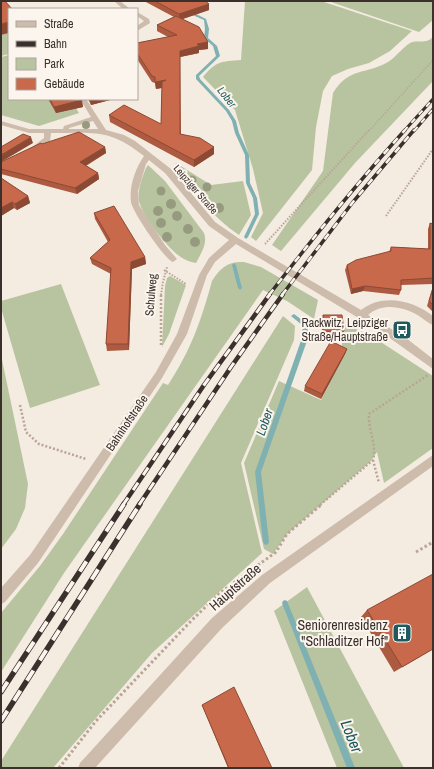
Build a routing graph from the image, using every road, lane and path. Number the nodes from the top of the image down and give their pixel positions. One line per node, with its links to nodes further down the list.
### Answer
1 (117, 1): 2 (street)
2 (126, 8)
3 (138, 15): 4 (street)
4 (138, 28)
5 (433, 60): 17 (path)
6 (84, 100): 7 (street)
7 (95, 118): 9 (street); 11 (street)
8 (1, 123): 10 (street, Leipziger Straße)
9 (65, 130): 10 (street, Leipziger Straße); 11 (street, Leipziger Straße)
10 (48, 131): 13 (street)
11 (103, 131): 14 (street, Leipziger Straße)
12 (433, 149): 15 (path)
13 (21, 156)
14 (148, 156): 16 (street, Leipziger Straße); 18 (street)
15 (386, 216)
16 (235, 240): 17 (street, Leipziger Straße); 20 (street, Bahnhofstraße)
17 (257, 253): 23 (street, Leipziger Straße)
18 (173, 259): 19 (path, Schulweg)
19 (164, 270): 20 (path); 25 (path, Schulweg)
20 (197, 288): 31 (street, Bahnhofstraße)
21 (433, 307): 22 (street)
22 (422, 312): 23 (street); 24 (street)
23 (361, 315): 26 (street, Leipziger Straße)
24 (433, 321)
25 (160, 346)
26 (433, 365)
27 (430, 374): 29 (path)
28 (20, 405): 31 (path)
29 (373, 460): 32 (path); 36 (path)
30 (433, 460): 32 (street, Hauptstraße)
31 (100, 463): 35 (street, Bahnhofstraße)
32 (382, 497): 37 (street, Hauptstraße)
33 (433, 542): 34 (path)
34 (416, 552)
35 (1, 598)
36 (59, 768)
37 (85, 768)

